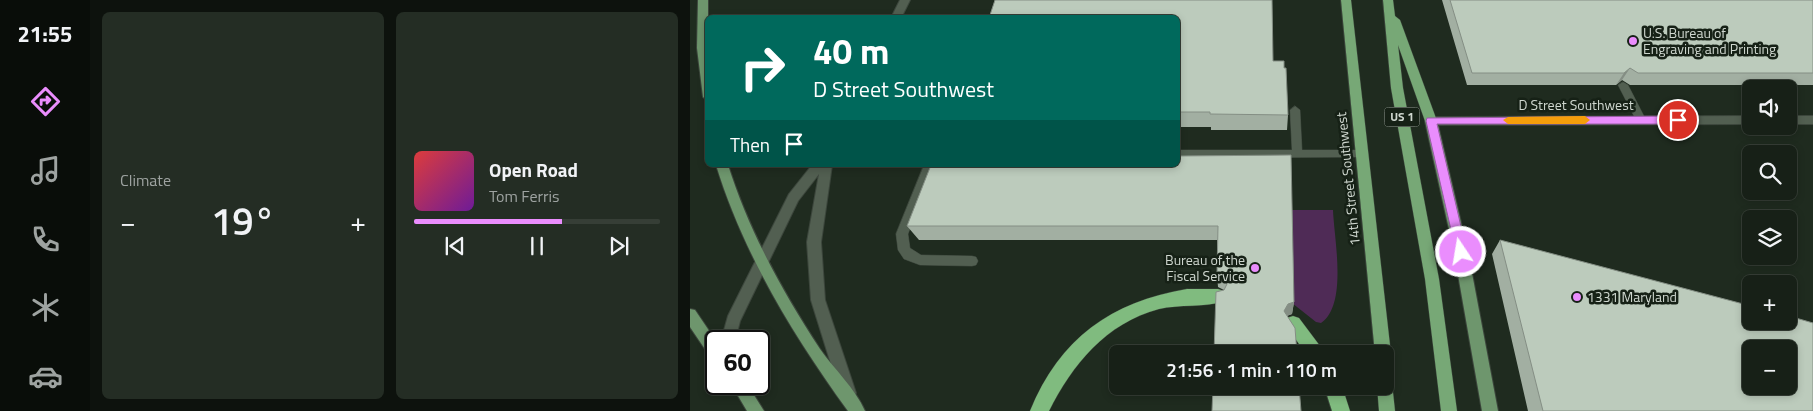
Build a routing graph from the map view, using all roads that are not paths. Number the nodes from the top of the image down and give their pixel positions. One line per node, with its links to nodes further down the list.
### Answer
1 (703, 0): 6 (main road)
2 (905, 0): 5 (main road)
3 (1346, 0): 16 (highway, 14th Street Southwest)
4 (1388, 1): 13 (highway); 38 (highway, US 1)
5 (898, 15)
6 (705, 72)
7 (1623, 85): 9 (lane)
8 (1294, 110): 15 (lane)
9 (1641, 120): 10 (main road, D Street Southwest); 13 (main road, D Street Southwest)
10 (1742, 120)
11 (1797, 120): 12 (main road)
12 (1813, 120)
13 (1431, 121): 39 (main road)
14 (1180, 154): 15 (lane)
15 (1297, 154): 16 (lane)
16 (1363, 154): 29 (highway, 14th Street Southwest)
17 (723, 167): 21 (main road)
18 (817, 167): 21 (main road)
19 (826, 167): 33 (main road)
20 (928, 167): 22 (lane)
21 (762, 260): 26 (main road); 33 (main road)
22 (972, 261)
23 (1218, 296): 35 (highway)
24 (690, 315): 27 (main road)
25 (1292, 324): 28 (highway)
26 (731, 330)
27 (705, 337)
28 (1310, 345)
29 (1382, 345)
30 (745, 395): 34 (main road)
31 (1335, 395): 36 (highway)
32 (1386, 395): 37 (highway)
33 (854, 407)
34 (756, 411)
35 (1039, 411)
36 (1341, 411)
37 (1387, 411)
38 (1449, 411)
39 (1490, 411)

